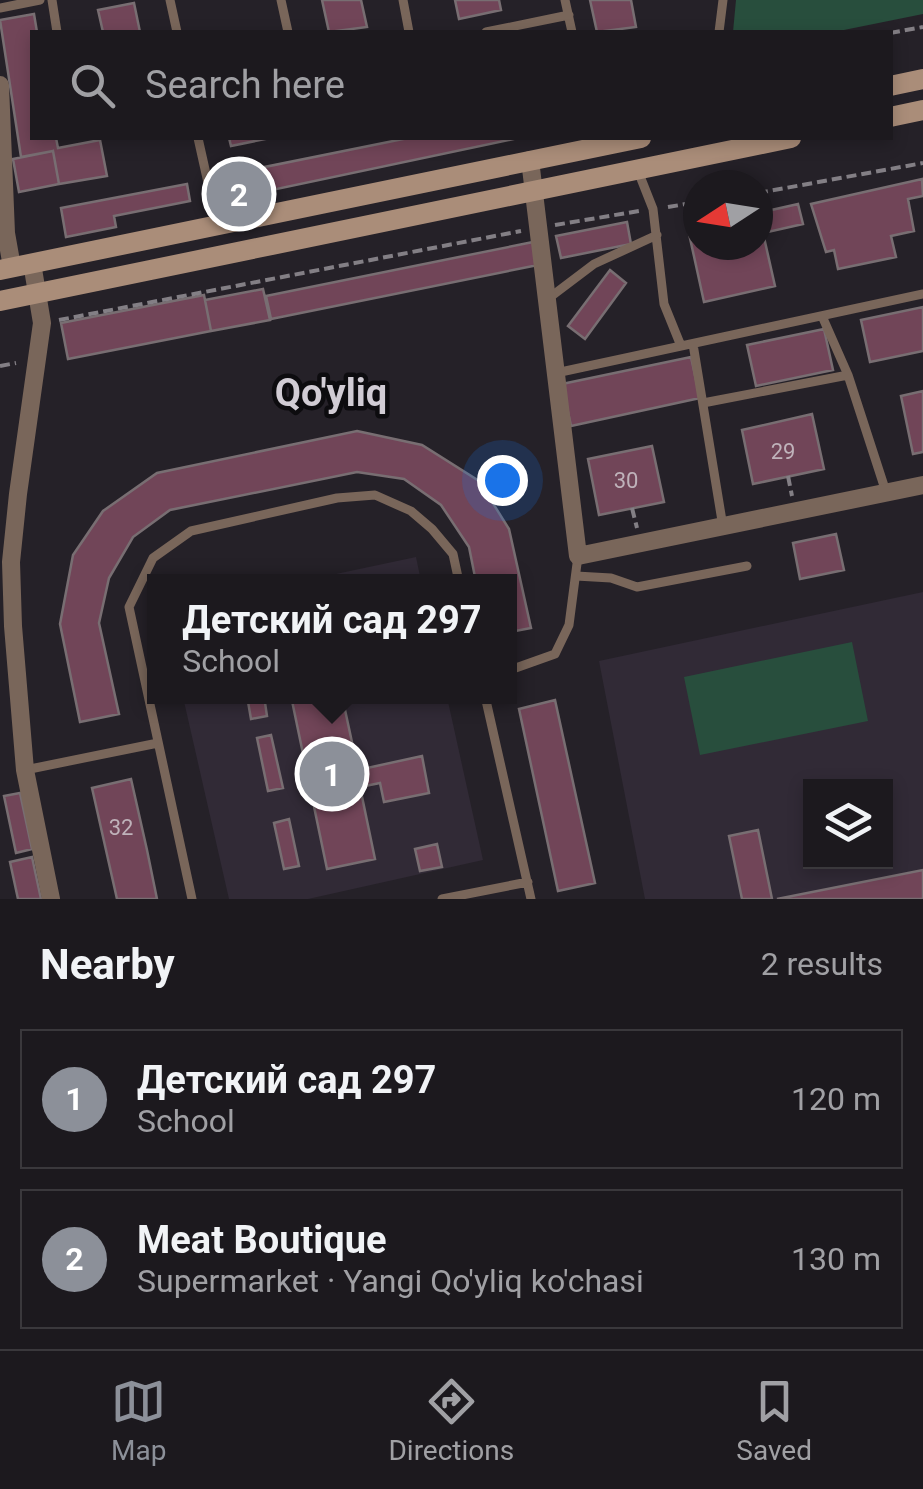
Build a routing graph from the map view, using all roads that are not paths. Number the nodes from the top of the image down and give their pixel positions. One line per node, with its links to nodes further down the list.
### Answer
1 (40, 0): 8 (lane)
2 (52, 0): 10 (lane)
3 (170, 0): 11 (lane)
4 (280, 0): 12 (lane)
5 (403, 0): 13 (lane)
6 (565, 0): 9 (lane)
7 (723, 0): 16 (lane)
8 (0, 8)
9 (568, 15): 14 (lane); 15 (lane)
10 (58, 30)
11 (176, 30)
12 (288, 30)
13 (409, 30)
14 (496, 30)
15 (572, 30)
16 (720, 30)
17 (923, 79): 19 (main road)
18 (0, 85): 31 (street)
19 (893, 85)
20 (923, 110): 21 (main road)
21 (893, 116)
22 (198, 140): 29 (lane)
23 (771, 140): 25 (main road)
24 (593, 142): 26 (main road)
25 (720, 145): 27 (main road)
26 (530, 160): 28 (street); 29 (main road)
27 (637, 170): 28 (main road); 30 (lane)
28 (536, 190): 32 (main road); 34 (street)
29 (218, 224): 31 (main road)
30 (657, 236): 34 (lane); 38 (lane)
31 (15, 266): 32 (street)
32 (37, 293): 35 (main road); 53 (street)
33 (923, 294): 36 (lane)
34 (549, 298): 39 (street)
35 (8, 299)
36 (822, 316): 37 (lane); 40 (lane)
37 (694, 344): 38 (lane); 41 (lane)
38 (680, 346): 39 (lane)
39 (553, 374): 45 (street)
40 (848, 375): 41 (lane); 43 (lane)
41 (703, 403): 44 (lane)
42 (923, 486): 43 (street)
43 (887, 493): 44 (street)
44 (722, 527): 45 (street)
45 (577, 566): 46 (lane); 48 (lane)
46 (747, 566)
47 (457, 574): 49 (lane)
48 (517, 668)
49 (147, 691)
50 (150, 704): 52 (lane)
51 (488, 704): 54 (lane)
52 (158, 743): 53 (lane); 56 (lane)
53 (26, 770): 55 (street)
54 (528, 882): 57 (lane); 58 (lane)
55 (51, 899)
56 (192, 899)
57 (442, 899)
58 (531, 899)

